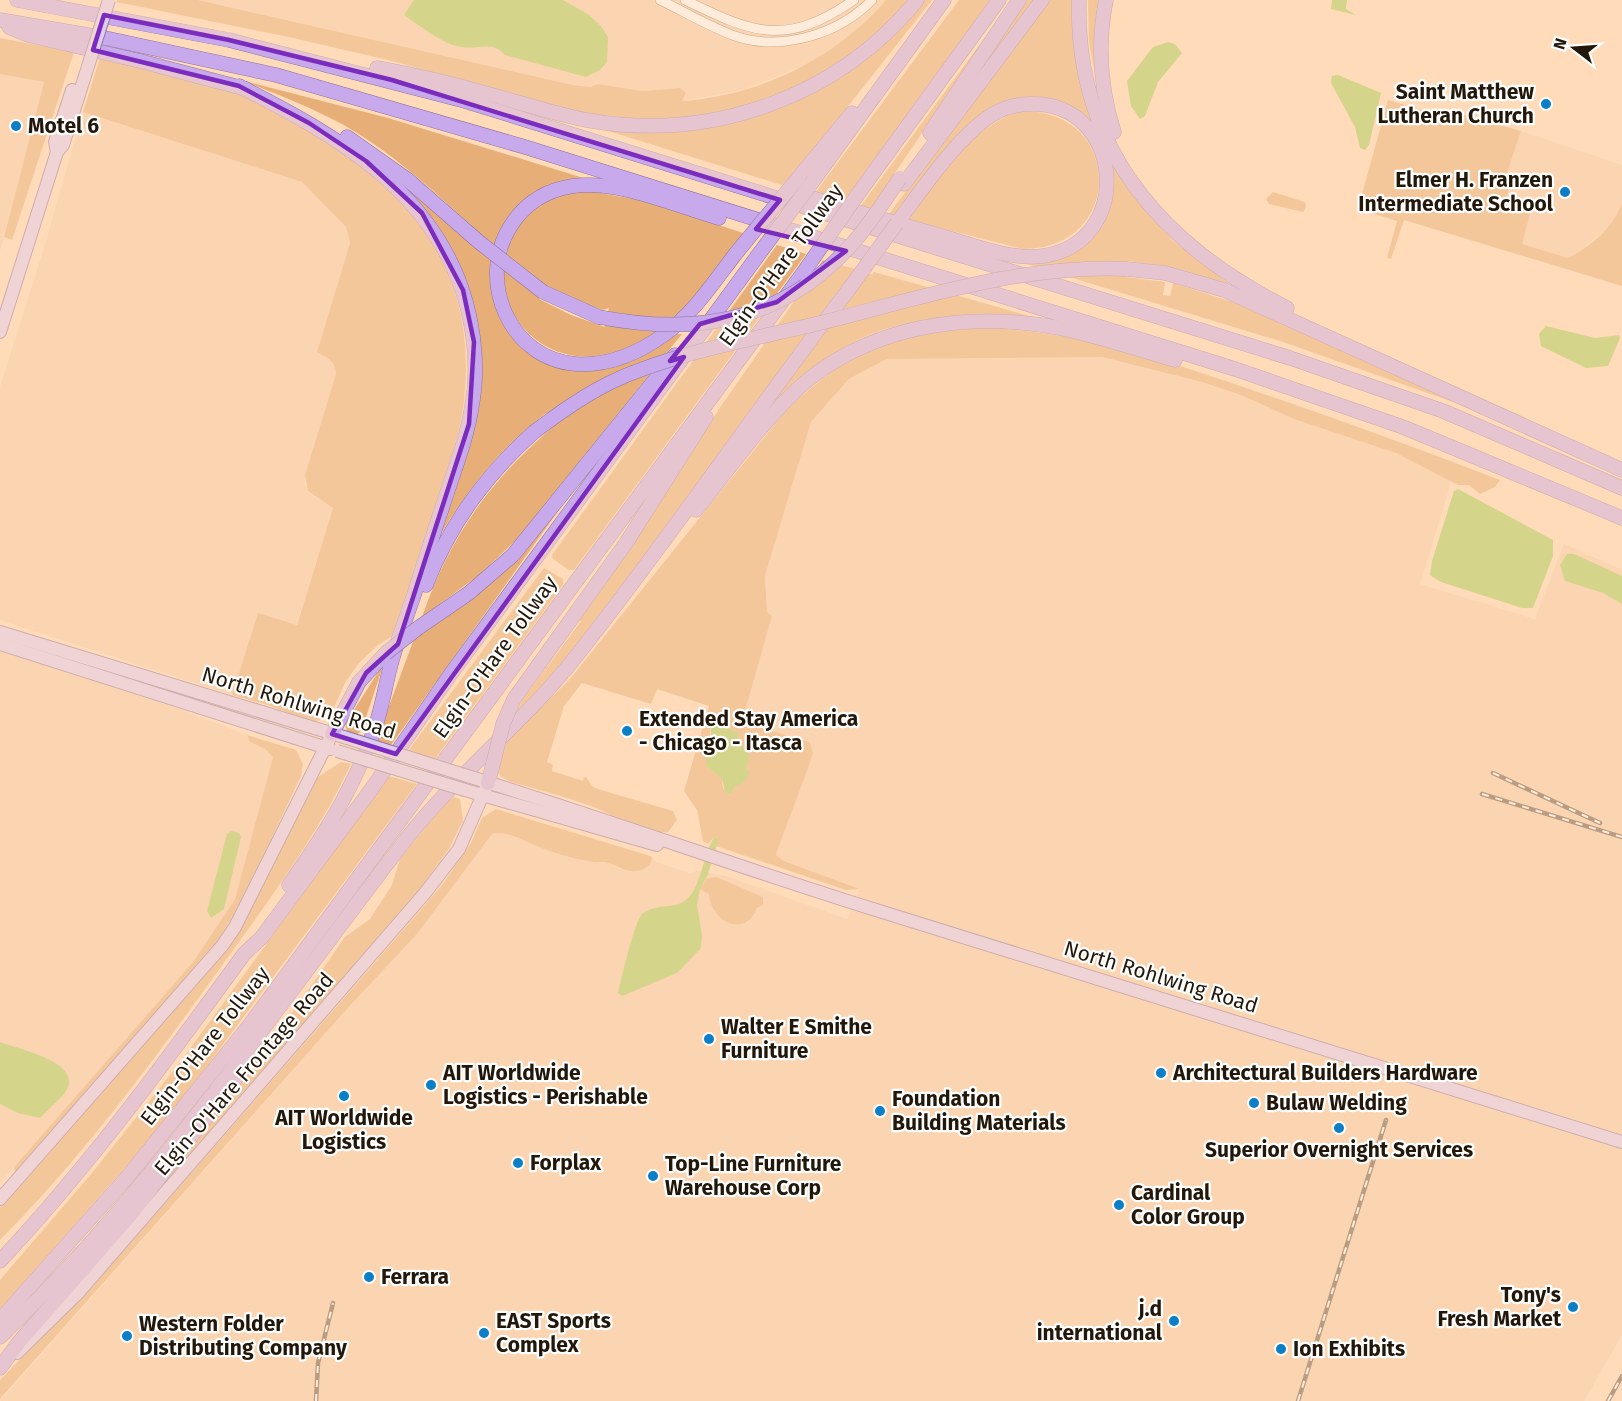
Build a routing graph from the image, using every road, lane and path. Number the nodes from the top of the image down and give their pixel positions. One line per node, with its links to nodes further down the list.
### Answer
1 (17, 0): 16 (highway)
2 (100, 0): 18 (main road)
3 (109, 0): 18 (main road, bridge)
4 (660, 0): 7 (street)
5 (685, 0): 6 (street)
6 (854, 0)
7 (872, 0)
8 (917, 0): 16 (highway)
9 (944, 0): 17 (highway)
10 (999, 0): 27 (highway, Elgin-O'Hare Tollway, bridge)
11 (1019, 0): 21 (highway)
12 (1042, 0): 21 (highway)
13 (1106, 0): 23 (highway)
14 (1079, 4): 23 (highway)
15 (0, 22): 19 (highway); 24 (highway)
16 (258, 47): 20 (highway)
17 (894, 68): 24 (highway, bridge); 25 (highway, Elgin-O'Hare Tollway, bridge)
18 (80, 78): 28 (main road)
19 (239, 86): 26 (highway, bridge); 40 (highway)
20 (673, 166): 22 (highway); 32 (highway)
21 (902, 181): 22 (highway); 26 (highway, bridge)
22 (878, 219): 26 (highway, bridge); 34 (highway, bridge)
23 (1180, 237): 29 (highway)
24 (910, 268): 30 (highway)
25 (742, 279): 41 (highway, bridge); 45 (highway, Elgin-O'Hare Tollway)
26 (798, 290)
27 (767, 322): 43 (highway, bridge); 49 (highway, Elgin-O'Hare Tollway)
28 (0, 332)
29 (1405, 371): 31 (highway); 40 (highway, bridge)
30 (1287, 387): 33 (highway); 34 (highway)
31 (1622, 470)
32 (1622, 488)
33 (1622, 518)
34 (621, 598): 44 (highway)
35 (0, 632): 37 (main road, North Rohlwing Road)
36 (0, 644): 38 (main road, North Rohlwing Road)
37 (107, 663): 38 (main road); 39 (main road, North Rohlwing Road)
38 (113, 677): 39 (main road); 42 (main road, North Rohlwing Road)
39 (182, 687): 41 (main road, North Rohlwing Road)
40 (381, 709): 45 (highway)
41 (332, 734): 42 (main road); 43 (main road, North Rohlwing Road, bridge)
42 (331, 749): 43 (main road, North Rohlwing Road, bridge); 47 (main road)
43 (486, 790): 46 (main road, North Rohlwing Road); 51 (main road, Elgin-O'Hare Frontage Road)
44 (326, 947): 50 (highway); 51 (highway)
45 (244, 954): 48 (highway, Elgin-O'Hare Tollway)
46 (1622, 1142)
47 (0, 1199)
48 (0, 1261)
49 (0, 1320)
50 (0, 1337)
51 (0, 1369)

